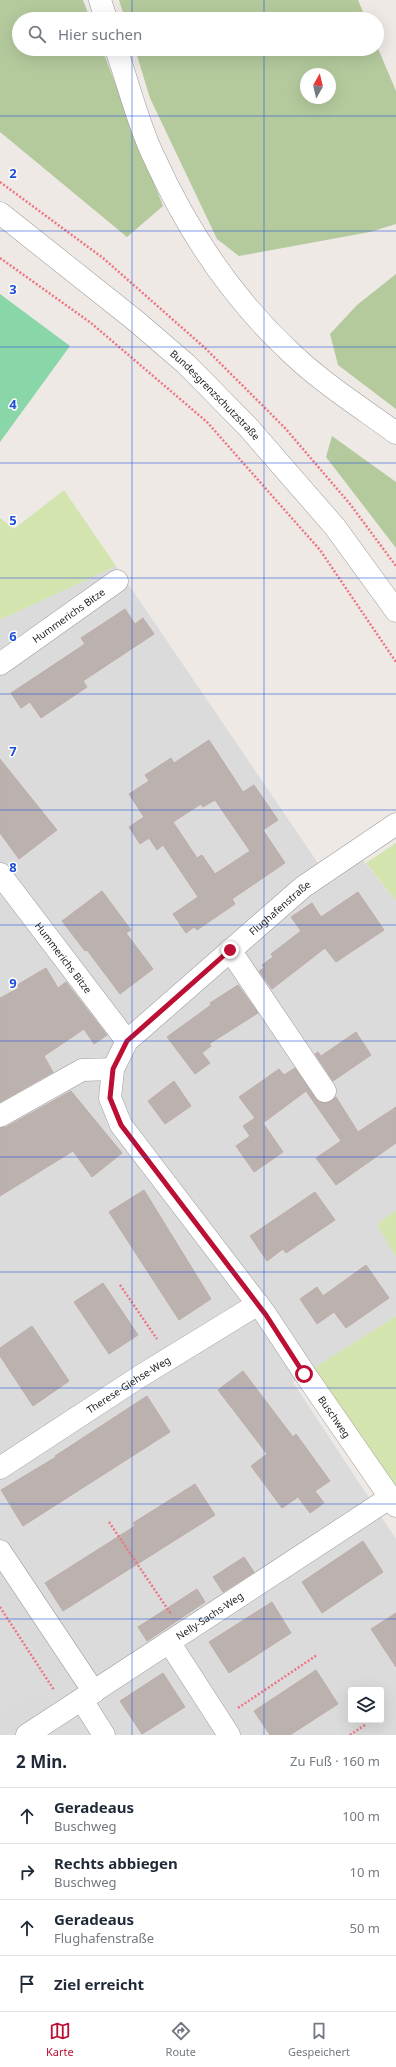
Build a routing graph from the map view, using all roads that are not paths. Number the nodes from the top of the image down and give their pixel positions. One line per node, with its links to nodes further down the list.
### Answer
1 (100, 0): 2 (street)
2 (104, 12)
3 (118, 56): 5 (street)
4 (0, 213): 7 (street, Bundesgrenzschutzstraße)
5 (396, 434)
6 (117, 581): 8 (street, Hummerichs Bitze)
7 (396, 611)
8 (0, 664)
9 (396, 824): 11 (street, Flughafenstraße)
10 (0, 874): 12 (street, Hummerichs Bitze)
11 (230, 950): 12 (street, Flughafenstraße); 14 (street)
12 (127, 1041): 13 (street, Flughafenstraße)
13 (113, 1069): 15 (street); 16 (street, Buschweg)
14 (325, 1091)
15 (0, 1116)
16 (258, 1304): 17 (street, Therese-Giehse-Weg); 18 (street, Buschweg)
17 (0, 1468)
18 (394, 1502): 20 (street, Nelly-Sachs-Weg)
19 (0, 1551): 21 (street)
20 (176, 1638): 21 (street, Nelly-Sachs-Weg); 22 (street)
21 (81, 1700): 23 (street, Nelly-Sachs-Weg); 24 (street)
22 (224, 1728)
23 (28, 1735)
24 (104, 1735)

